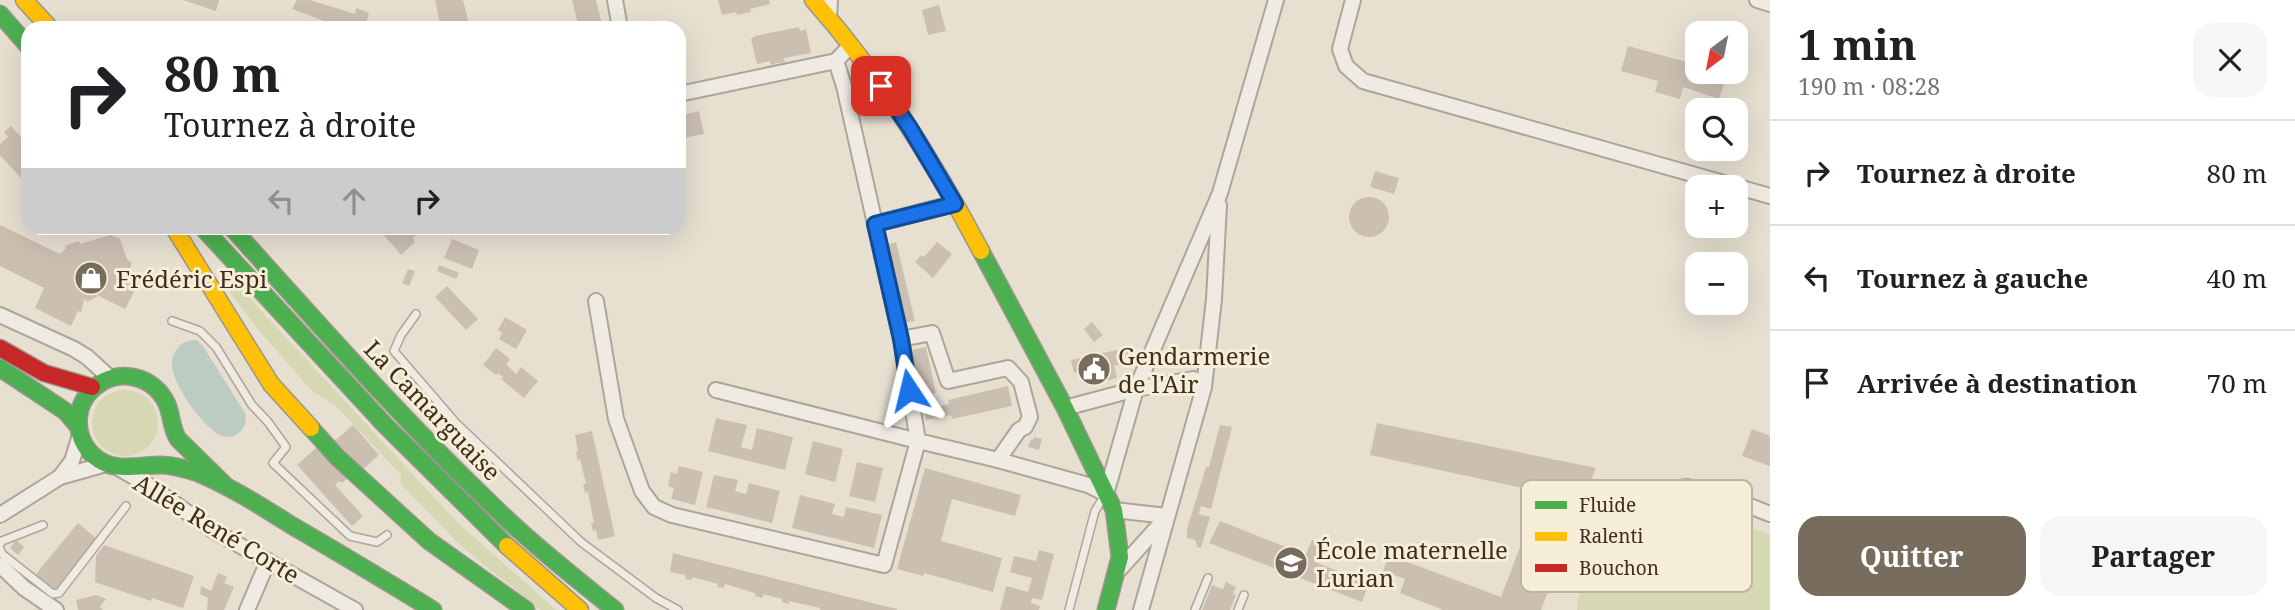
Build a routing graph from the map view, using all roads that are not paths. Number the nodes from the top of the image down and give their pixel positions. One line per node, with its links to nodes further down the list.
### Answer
1 (24, 0): 13 (main road)
2 (615, 0): 14 (street)
3 (813, 0): 11 (main road)
4 (830, 0): 11 (street)
5 (1276, 0): 21 (street)
6 (1353, 0): 22 (street)
7 (1757, 0): 8 (street)
8 (1770, 4)
9 (0, 7): 15 (main road)
10 (0, 14): 16 (main road)
11 (829, 18): 18 (main road)
12 (0, 21): 17 (main road)
13 (44, 21)
14 (620, 21)
15 (21, 30)
16 (21, 40)
17 (21, 42)
18 (851, 45): 19 (street); 23 (main road)
19 (836, 61): 20 (street); 24 (street)
20 (686, 93)
21 (1220, 193): 37 (street); 38 (street)
22 (1770, 196)
23 (955, 204): 24 (street); 40 (main road)
24 (875, 224): 32 (street)
25 (178, 235): 68 (main road)
26 (210, 235): 69 (main road, La Camarguaise)
27 (238, 235): 70 (main road, La Camarguaise)
28 (596, 301): 43 (street)
29 (416, 314): 71 (lane)
30 (0, 315): 35 (street)
31 (172, 321): 57 (lane)
32 (901, 339): 43 (street); 44 (street)
33 (0, 348): 36 (main road)
34 (0, 368): 42 (main road)
35 (109, 377): 36 (main road); 41 (main road)
36 (92, 387): 42 (main road)
37 (1204, 387): 38 (street); 55 (street)
38 (1136, 389): 40 (street); 49 (street)
39 (716, 390): 43 (street)
40 (1065, 408): 49 (main road)
41 (171, 424): 45 (main road); 48 (main road)
42 (79, 431): 46 (main road); 47 (street)
43 (918, 441): 44 (street)
44 (998, 460): 49 (street)
45 (141, 465): 46 (main road); 48 (main road)
46 (111, 466): 47 (street); 59 (street, Allée René Corte)
47 (60, 477): 54 (street)
48 (226, 486): 67 (main road)
49 (1106, 494): 52 (main road); 72 (lane)
50 (127, 506): 58 (lane)
51 (1752, 507): 53 (street)
52 (1114, 510): 55 (street); 61 (main road)
53 (1770, 514)
54 (0, 515)
55 (1167, 516): 61 (street); 74 (street)
56 (43, 525): 58 (lane)
57 (387, 535)
58 (0, 547)
59 (268, 561): 65 (street); 66 (street, Allée René Corte)
60 (0, 565): 64 (street)
61 (1118, 571): 73 (main road)
62 (1208, 578): 75 (lane)
63 (1244, 595): 76 (lane)
64 (56, 610)
65 (247, 610)
66 (355, 610)
67 (433, 610)
68 (526, 610)
69 (580, 610)
70 (615, 610)
71 (678, 610)
72 (1069, 610)
73 (1106, 610)
74 (1141, 610)
75 (1195, 610)
76 (1238, 610)

